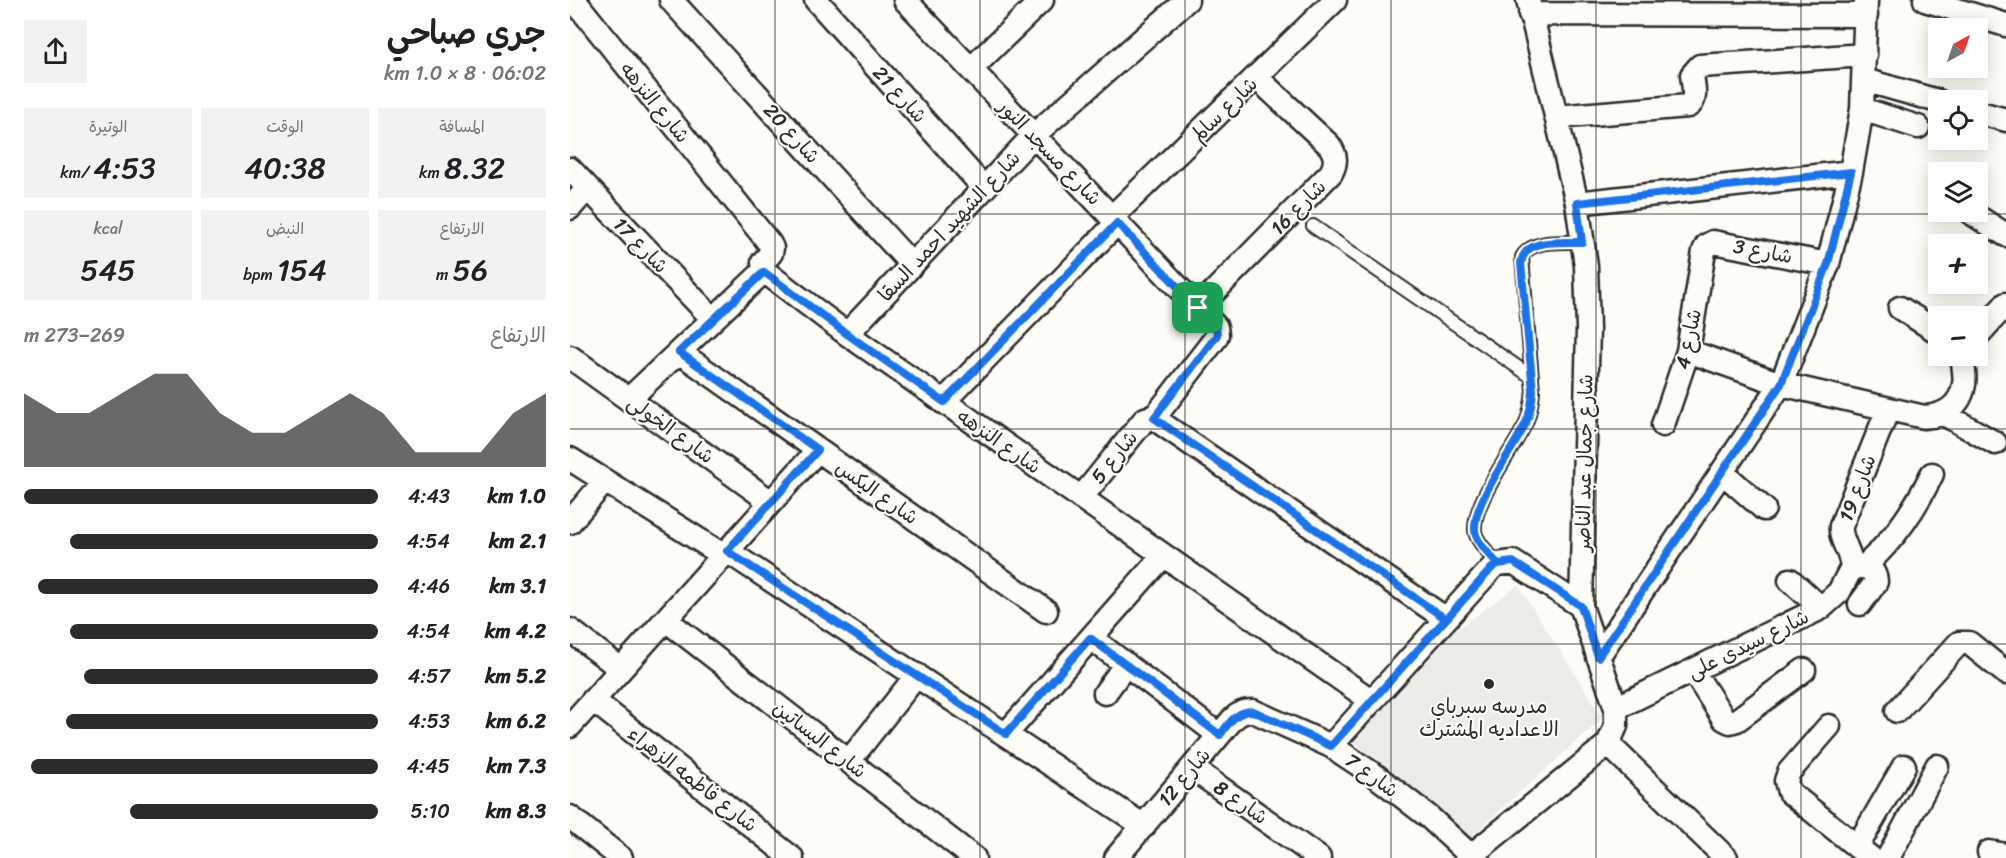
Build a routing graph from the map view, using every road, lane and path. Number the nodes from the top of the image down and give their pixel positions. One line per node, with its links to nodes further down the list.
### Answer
1 (574, 0): 37 (street, شارع النزهه)
2 (672, 0): 36 (street, شارع 20)
3 (816, 0): 25 (street, شارع 21)
4 (905, 0): 13 (street, شارع مسجد النور)
5 (1042, 0): 13 (street)
6 (1187, 0): 22 (street, شارع الشهيد احمد السقا)
7 (1335, 0): 14 (street, شارع سالم)
8 (1925, 0): 11 (street)
9 (1529, 7): 10 (street); 19 (street, شارع جمال عبد الناصر)
10 (1866, 7): 12 (street)
11 (2006, 25)
12 (1865, 56): 15 (street); 19 (street)
13 (971, 69): 22 (street, شارع مسجد النور)
14 (1256, 77): 29 (street, شارع سالم); 38 (street, شارع 16)
15 (1864, 80): 16 (street); 17 (street)
16 (1928, 98)
17 (1862, 109): 21 (street); 24 (street)
18 (1988, 115): 20 (street)
19 (1556, 117): 27 (street, شارع جمال عبد الناصر)
20 (2006, 120)
21 (1918, 127)
22 (1034, 135): 25 (street, شارع الشهيد احمد السقا); 29 (street, شارع مسجد النور)
23 (570, 169): 26 (street, شارع 17)
24 (1851, 172): 27 (street); 35 (street)
25 (984, 188): 36 (street, شارع الشهيد احمد السقا)
26 (587, 189): 28 (street); 41 (street, شارع 17)
27 (1577, 203): 33 (street, شارع جمال عبد الناصر)
28 (570, 207)
29 (1115, 220): 38 (street, شارع مسجد النور); 52 (street, شارع سالم)
30 (1986, 222): 32 (street)
31 (1313, 226): 49 (lane)
32 (2006, 235)
33 (1582, 242): 49 (lane); 73 (street, شارع جمال عبد الناصر)
34 (1704, 251): 35 (street, شارع 3); 45 (street, شارع 4)
35 (1828, 264): 50 (street)
36 (912, 265): 44 (street, شارع الشهيد احمد السقا)
37 (764, 272): 41 (street); 44 (street, شارع النزهه)
38 (1198, 308): 55 (street, شارع مسجد النور)
39 (1900, 308): 43 (street)
40 (2004, 309): 42 (street)
41 (713, 319): 46 (street)
42 (1988, 325)
43 (1928, 326)
44 (847, 334): 52 (street, شارع النزهه)
45 (1688, 351): 50 (street); 56 (street, شارع 4)
46 (679, 352): 51 (street); 58 (street, شارع اليكس)
47 (570, 357): 51 (street, شارع الخولى)
48 (1963, 366): 54 (street)
49 (1532, 377): 69 (lane)
50 (1781, 384): 53 (street); 60 (street)
51 (629, 399): 64 (street, شارع الخولى)
52 (944, 402): 63 (street, شارع النزهه)
53 (1888, 409): 54 (street); 70 (street, شارع 19)
54 (1944, 414): 57 (street)
55 (1154, 418): 63 (street, شارع 5); 76 (street, شارع 5)
56 (1663, 425)
57 (1995, 443)
58 (818, 450): 64 (street); 75 (street, شارع اليكس)
59 (570, 459): 62 (street)
60 (1722, 472): 65 (street); 80 (street)
61 (1932, 474): 70 (street, شارع سيدى على)
62 (604, 481): 66 (street); 67 (street)
63 (1081, 498): 68 (street, شارع النزهه)
64 (771, 502): 67 (street)
65 (1764, 509)
66 (570, 522)
67 (725, 553): 77 (street); 86 (street)
68 (1162, 556): 79 (street); 89 (street, شارع النزهه)
69 (1498, 564): 73 (street); 76 (street)
70 (1859, 567): 72 (street); 74 (street, شارع سيدى على)
71 (1790, 580): 74 (street)
72 (1860, 604)
73 (1581, 606): 80 (street, شارع جمال عبد الناصر)
74 (1821, 608): 84 (street, شارع سيدى على)
75 (1046, 611)
76 (1446, 619): 89 (street)
77 (666, 620): 82 (street); 99 (street, شارع البساتين)
78 (570, 630): 82 (street)
79 (1090, 638): 81 (street); 95 (street)
80 (1598, 657): 90 (street, شارع جمال عبد الناصر)
81 (1125, 664): 87 (street); 96 (street)
82 (621, 669): 88 (street)
83 (1804, 670): 84 (street)
84 (1693, 671): 90 (street, شارع سيدى على)
85 (2006, 673): 91 (street)
86 (917, 675): 95 (street); 99 (street)
87 (1105, 693)
88 (593, 700): 93 (street); 109 (street, شارع فاطمه الزهراء)
89 (1372, 701): 98 (street)
90 (1616, 708): 97 (street, شارع جمال عبد الناصر)
91 (1897, 711)
92 (1260, 715): 96 (street, شارع 12); 98 (street, شارع 7)
93 (570, 726)
94 (1829, 726): 105 (street)
95 (1006, 734): 104 (street)
96 (1220, 735): 102 (street, شارع 12)
97 (1608, 744): 107 (street); 112 (street)
98 (1331, 746): 107 (street, شارع 7)
99 (849, 761): 110 (street, شارع البساتين)
100 (1904, 766): 105 (street)
101 (1937, 766): 113 (street)
102 (1192, 768): 104 (street, شارع 12); 111 (street, شارع 8)
103 (570, 817): 108 (street)
104 (1144, 826): 106 (street, شارع 12)
105 (1864, 853)
106 (1122, 856)
107 (1471, 857)
108 (621, 858)
109 (792, 858)
110 (974, 858)
111 (1319, 858)
112 (1726, 858)
113 (1888, 858)

